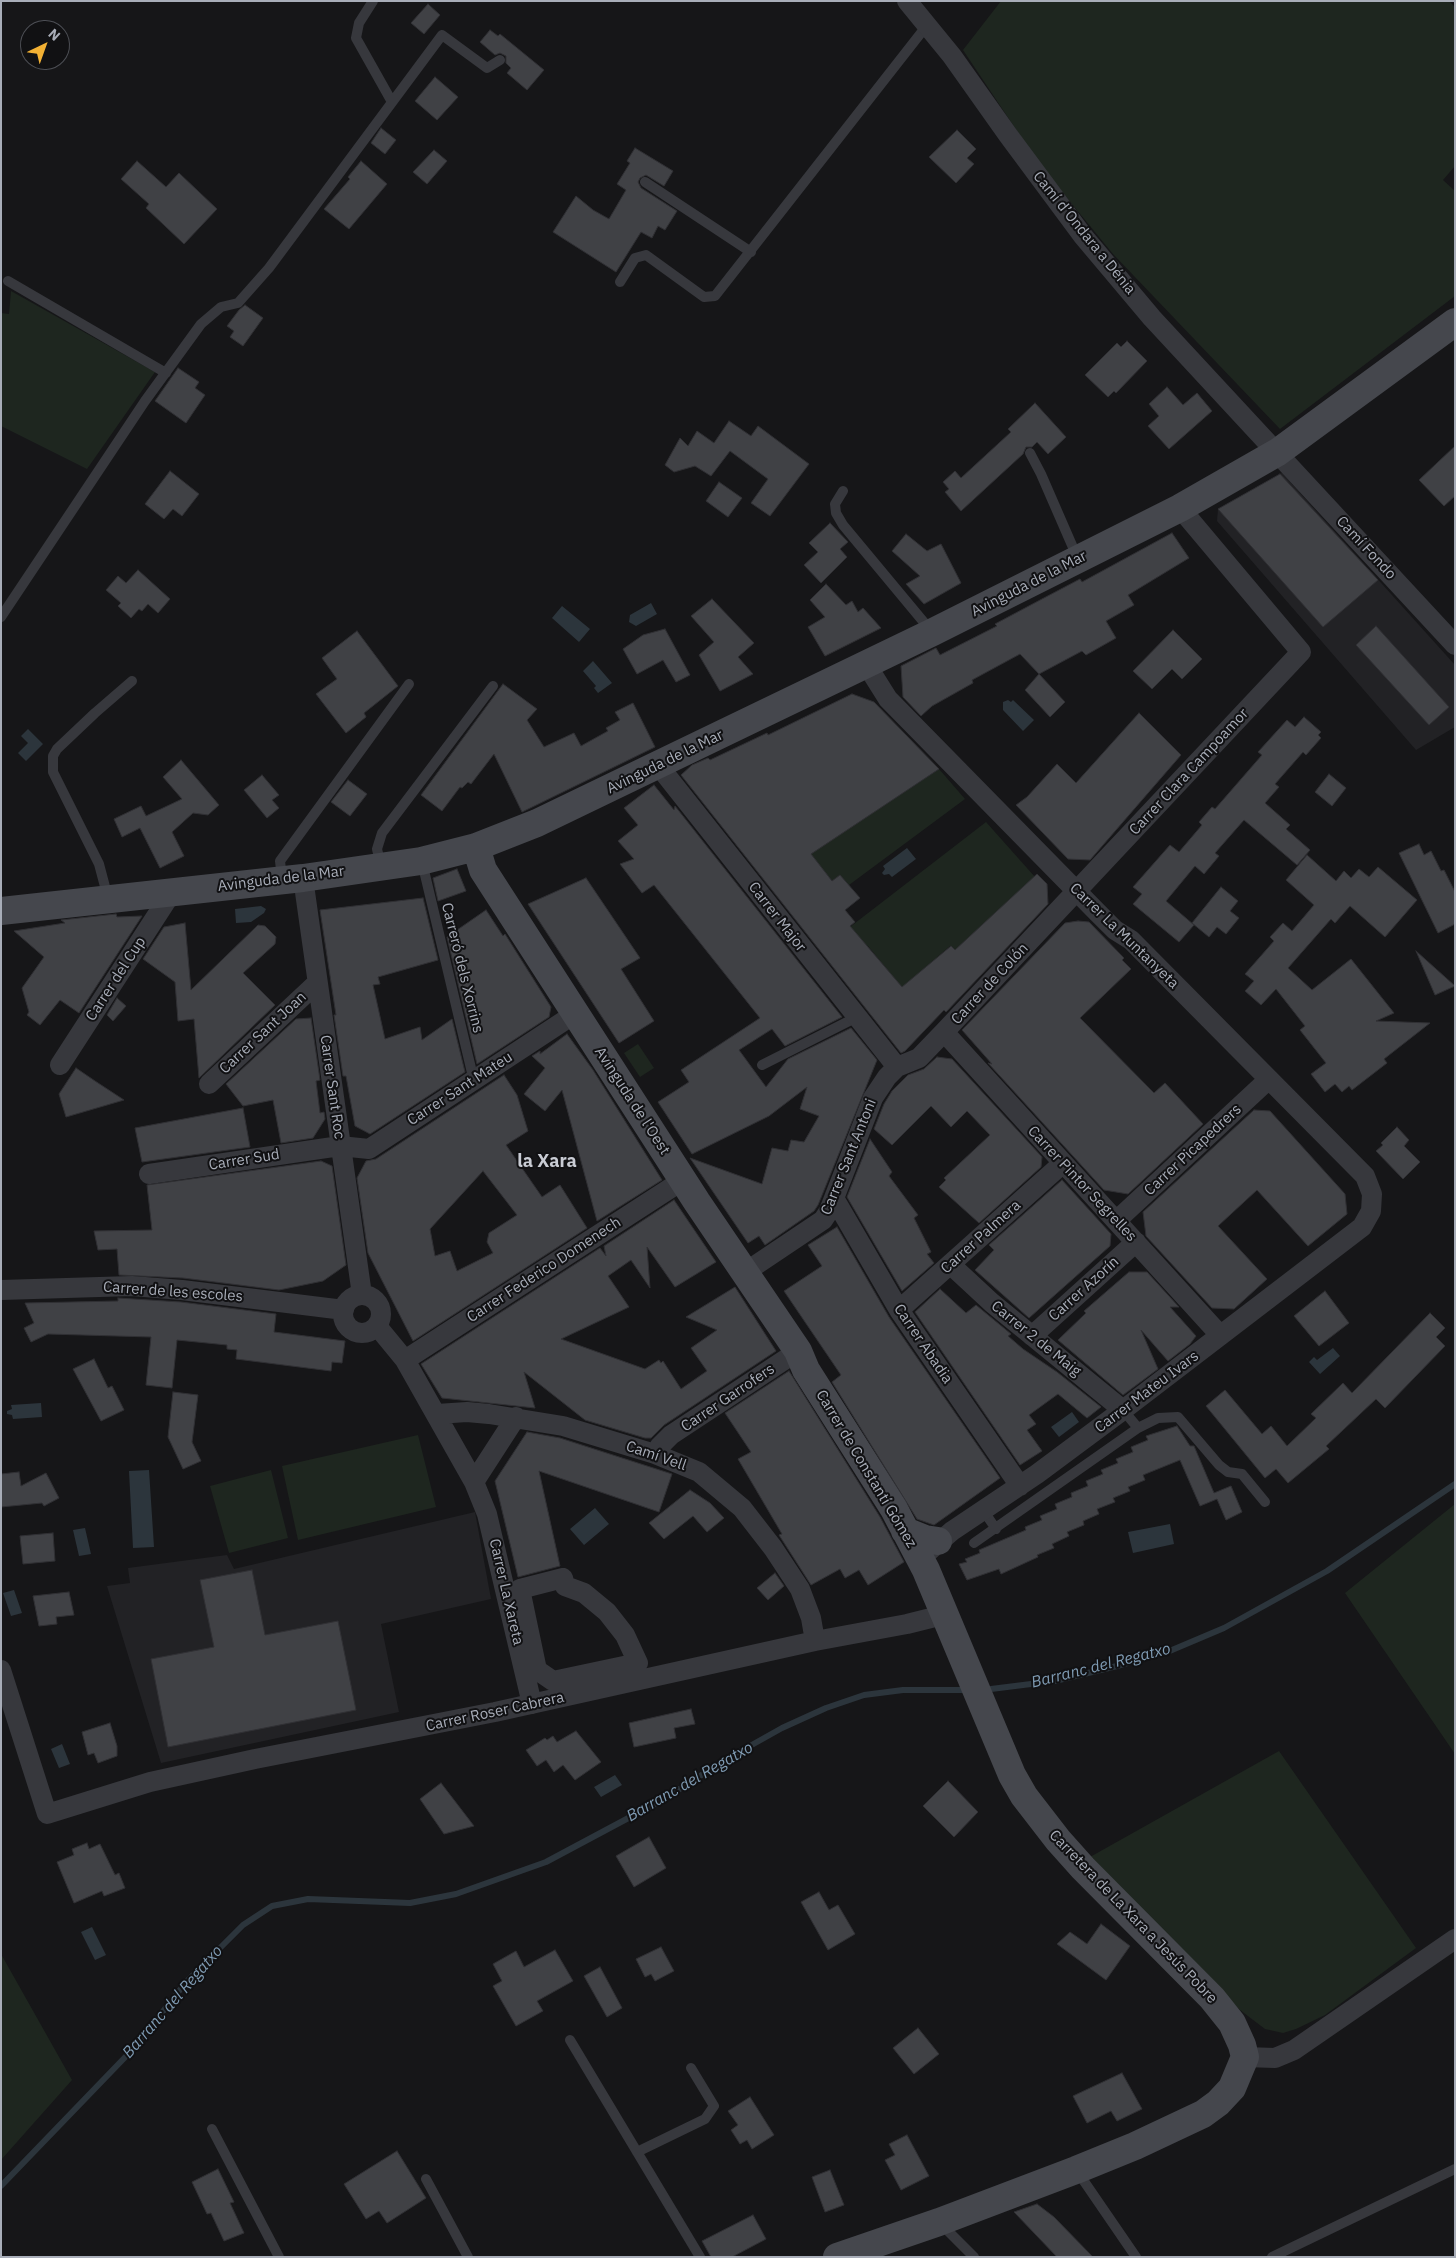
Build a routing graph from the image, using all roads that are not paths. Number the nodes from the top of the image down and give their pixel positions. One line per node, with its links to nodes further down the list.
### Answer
1 (373, 1): 5 (lane)
2 (907, 1): 3 (street, Camí d’Ondara a Dénia)
3 (928, 24): 7 (lane); 12 (street, Camí d’Ondara a Dénia)
4 (500, 60): 5 (lane)
5 (392, 102): 11 (lane)
6 (645, 182): 7 (lane)
7 (751, 252): 9 (lane)
8 (8, 280): 11 (lane)
9 (620, 282)
10 (1455, 322): 12 (main road, Avinguda de la Mar)
11 (166, 372): 17 (lane)
12 (1278, 452): 15 (main road, Avinguda de la Mar); 19 (street, Camí Fondo)
13 (1030, 454): 16 (lane)
14 (843, 490): 18 (lane)
15 (1180, 508): 16 (main road, Avinguda de la Mar); 30 (street, Carrer Clara Campoamor)
16 (1078, 559): 18 (main road, Avinguda de la Mar)
17 (1, 617)
18 (932, 632): 20 (main road, Avinguda de la Mar)
19 (1455, 645)
20 (866, 664): 24 (main road, Avinguda de la Mar); 30 (street, Carrer La Muntanyeta)
21 (132, 681): 31 (lane)
22 (410, 684): 28 (lane)
23 (493, 686): 27 (lane)
24 (658, 766): 25 (main road, Avinguda de la Mar); 35 (street, Carrer Major)
25 (476, 846): 26 (main road, Avinguda de la Mar); 34 (main road, Avinguda de l'Oest)
26 (421, 861): 27 (main road, Avinguda de la Mar); 41 (lane, Carreró dels Xorrins)
27 (382, 866): 28 (main road, Avinguda de la Mar)
28 (292, 879): 29 (main road, Avinguda de la Mar); 33 (street, Carrer Sant Roc)
29 (172, 892): 31 (main road, Avinguda de la Mar); 37 (street, Carrer del Cup)
30 (1077, 892): 36 (street, Carrer de Colón); 40 (street, Carrer La Muntanyeta)
31 (108, 898): 32 (main road, Avinguda de la Mar)
32 (1, 911)
33 (317, 983): 42 (street, Carrer Sant Joan); 43 (street, Carrer Sant Roc)
34 (576, 1014): 41 (street, Carrer Sant Mateu); 46 (main road, Avinguda de l'Oest)
35 (856, 1017): 38 (lane); 39 (street, Carrer Major)
36 (944, 1032): 39 (street, Carrer de Colón); 44 (street, Carrer Pintor Segrelles)
37 (60, 1065)
38 (762, 1065)
39 (897, 1067): 47 (street, Carrer Sant Antoni)
40 (1269, 1080): 48 (street, Carrer La Muntanyeta); 49 (street, Carrer Picapedrers)
41 (474, 1081): 43 (street, Carrer Sant Mateu)
42 (209, 1084)
43 (340, 1146): 45 (street, Carrer Sud); 54 (street, Carrer Sant Roc)
44 (1062, 1164): 49 (street, Carrer Pintor Segrelles); 51 (street, Carrer Palmera)
45 (149, 1174)
46 (683, 1180): 52 (main road, Avinguda de l'Oest); 61 (street, Carrer Federico Domenech)
47 (834, 1198): 52 (street, Carrer Sant Antoni); 56 (street, Carrer Abadia)
48 (1371, 1210): 58 (street, Carrer Mateu Ivars)
49 (1116, 1221): 50 (street, Carrer Pintor Segrelles)
50 (1136, 1242): 58 (street, Carrer Pintor Segrelles); 59 (street, Carrer Azorín)
51 (951, 1265): 56 (street, Carrer Palmera); 59 (street, Carrer 2 de Maig)
52 (744, 1273): 60 (main road, Avinguda de l'Oest)
53 (1, 1290): 55 (street, Carrer de les escoles)
54 (362, 1295): 55 (street); 57 (street)
55 (344, 1310): 57 (street)
56 (899, 1310): 68 (street, Carrer Abadia)
57 (377, 1326): 61 (street, Carrer La Xareta)
58 (1220, 1335): 62 (street, Carrer Mateu Ivars)
59 (1032, 1336): 62 (street, Carrer 2 de Maig)
60 (798, 1351): 66 (street, Carrer Garrofers); 72 (main road, Carrer de Constantí Gómez)
61 (405, 1360): 63 (street, Carrer La Xareta)
62 (1123, 1410): 65 (lane); 68 (street, Carrer Mateu Ivars)
63 (437, 1414): 64 (street, Camí Vell); 67 (street, Carrer La Xareta)
64 (516, 1417): 67 (street); 77 (street, Camí Vell)
65 (1138, 1428): 69 (lane); 71 (lane)
66 (660, 1447)
67 (474, 1482): 80 (street, Carrer La Xareta)
68 (1020, 1486): 70 (street, Carrer Mateu Ivars)
69 (1265, 1502)
70 (983, 1510): 71 (lane); 73 (street, Carrer Mateu Ivars)
71 (996, 1529): 74 (lane)
72 (906, 1531): 73 (main road); 75 (main road, Carrer de Constantí Gómez)
73 (938, 1541): 75 (street, Carrer Mateu Ivars)
74 (974, 1543)
75 (926, 1570): 76 (main road, Carrer de Constantí Gómez)
76 (943, 1615): 77 (street, Carrer Roser Cabrera); 83 (main road, Carretera de La Xara a Jesús Pobre)
77 (815, 1641): 80 (street, Carrer Roser Cabrera)
78 (1, 1670): 80 (street, Carrer Roser Cabrera)
79 (553, 1681): 79 (street)
80 (532, 1704)
81 (1455, 1939): 83 (street)
82 (570, 2040): 86 (lane)
83 (1245, 2057): 88 (main road)
84 (691, 2068): 86 (lane)
85 (212, 2129): 91 (lane)
86 (638, 2152): 93 (lane)
87 (1455, 2169): 97 (lane)
88 (1076, 2170): 90 (main road); 96 (lane)
89 (426, 2178): 92 (lane)
90 (939, 2222): 94 (main road); 95 (lane)
91 (279, 2257)
92 (468, 2257)
93 (700, 2257)
94 (837, 2257)
95 (974, 2257)
96 (1136, 2257)
97 (1272, 2257)

